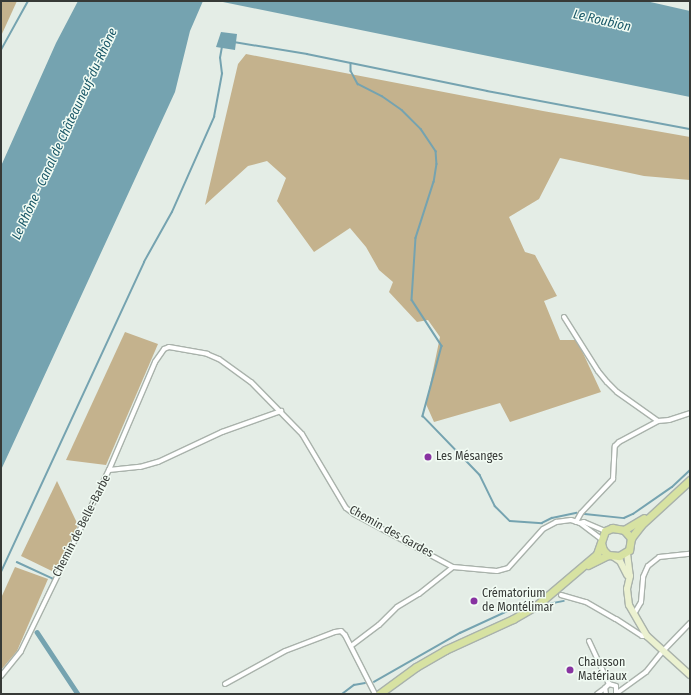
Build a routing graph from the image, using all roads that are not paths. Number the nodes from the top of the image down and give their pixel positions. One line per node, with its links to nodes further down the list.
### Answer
1 (564, 317): 4 (street)
2 (281, 411): 5 (street, Chemin de Belle-Barbe); 5 (street, Chemin des Gardes); 16 (street, Chemin des Gardes)
3 (690, 413): 4 (street)
4 (658, 421): 8 (street)
5 (109, 470): 27 (street, Chemin de Belle-Barbe)
6 (690, 480): 7 (main road)
7 (656, 510): 9 (main road); 11 (main road)
8 (578, 522): 10 (street); 12 (street); 16 (street, Chemin des Gardes)
9 (624, 530): 10 (main road); 11 (main road)
10 (605, 531): 12 (main road)
11 (631, 538): 13 (main road)
12 (601, 541): 15 (main road); 17 (main road)
13 (627, 553): 15 (main road); 18 (street)
14 (690, 554): 20 (street)
15 (611, 556): 17 (main road); 18 (street)
16 (453, 567): 24 (street)
17 (583, 568): 33 (main road)
18 (629, 581): 20 (street)
19 (561, 595): 22 (street)
20 (634, 614): 22 (street)
21 (690, 623): 25 (street)
22 (647, 636): 25 (street)
23 (589, 641): 30 (street)
24 (352, 646): 29 (street); 32 (street)
25 (663, 651): 26 (street); 28 (street)
26 (690, 674)
27 (1, 676)
28 (632, 683): 31 (street); 36 (street)
29 (225, 684)
30 (607, 686): 31 (street); 34 (street); 35 (street)
31 (617, 688): 36 (street)
32 (375, 694)
33 (379, 694)
34 (597, 694)
35 (605, 694)
36 (616, 694)

